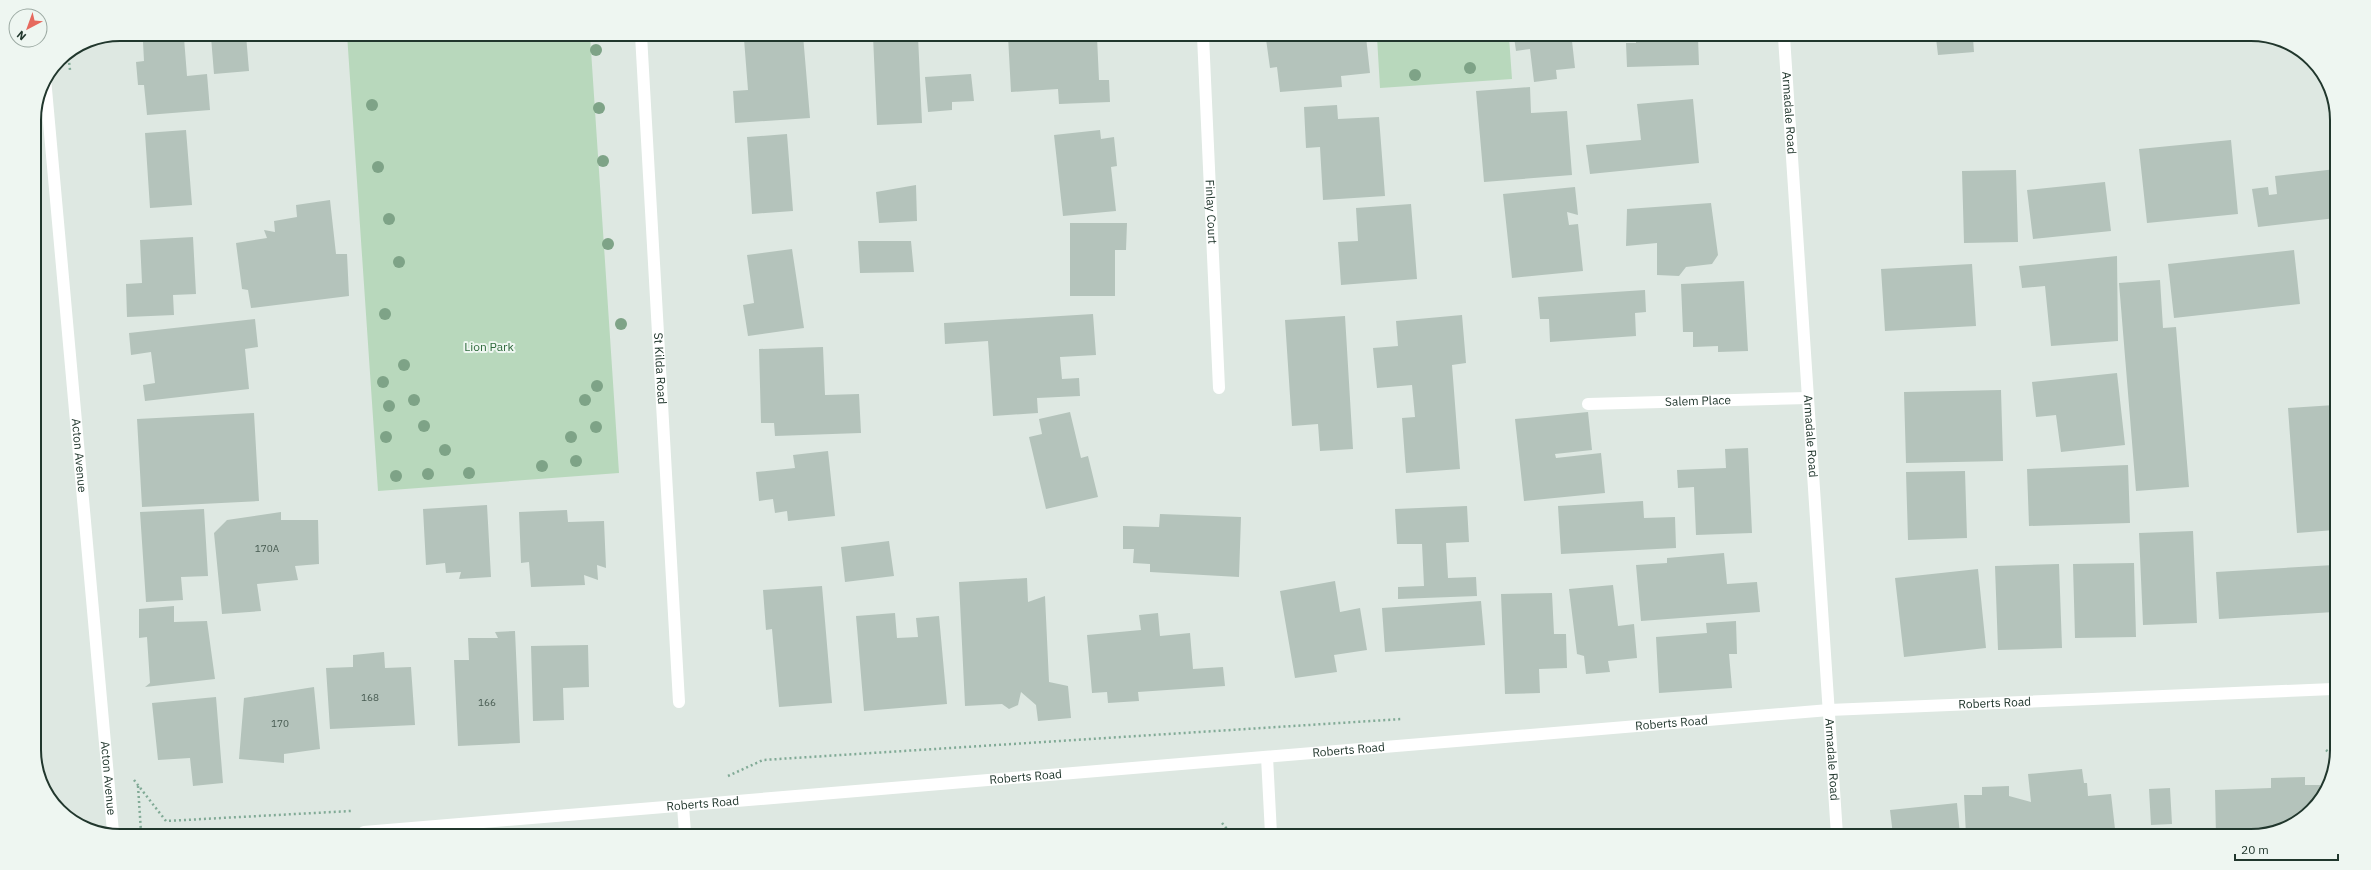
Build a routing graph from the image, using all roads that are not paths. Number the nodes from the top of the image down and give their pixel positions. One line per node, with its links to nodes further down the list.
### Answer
1 (641, 41): 9 (street, St Kilda Road)
2 (1203, 41): 5 (street, Finlay Court)
3 (1784, 41): 6 (street, Armadale Road)
4 (46, 92): 13 (street, Acton Avenue)
5 (1219, 388)
6 (1808, 398): 7 (street, Salem Place); 10 (street, Armadale Road)
7 (1588, 404)
8 (2330, 689): 10 (street, Roberts Road)
9 (679, 702)
10 (1829, 710): 11 (street, Roberts Road); 17 (street, Armadale Road)
11 (1266, 757): 12 (street, Roberts Road); 16 (street)
12 (683, 806): 14 (street, Roberts Road); 15 (street)
13 (113, 829)
14 (401, 829)
15 (685, 829)
16 (1271, 829)
17 (1837, 829)

